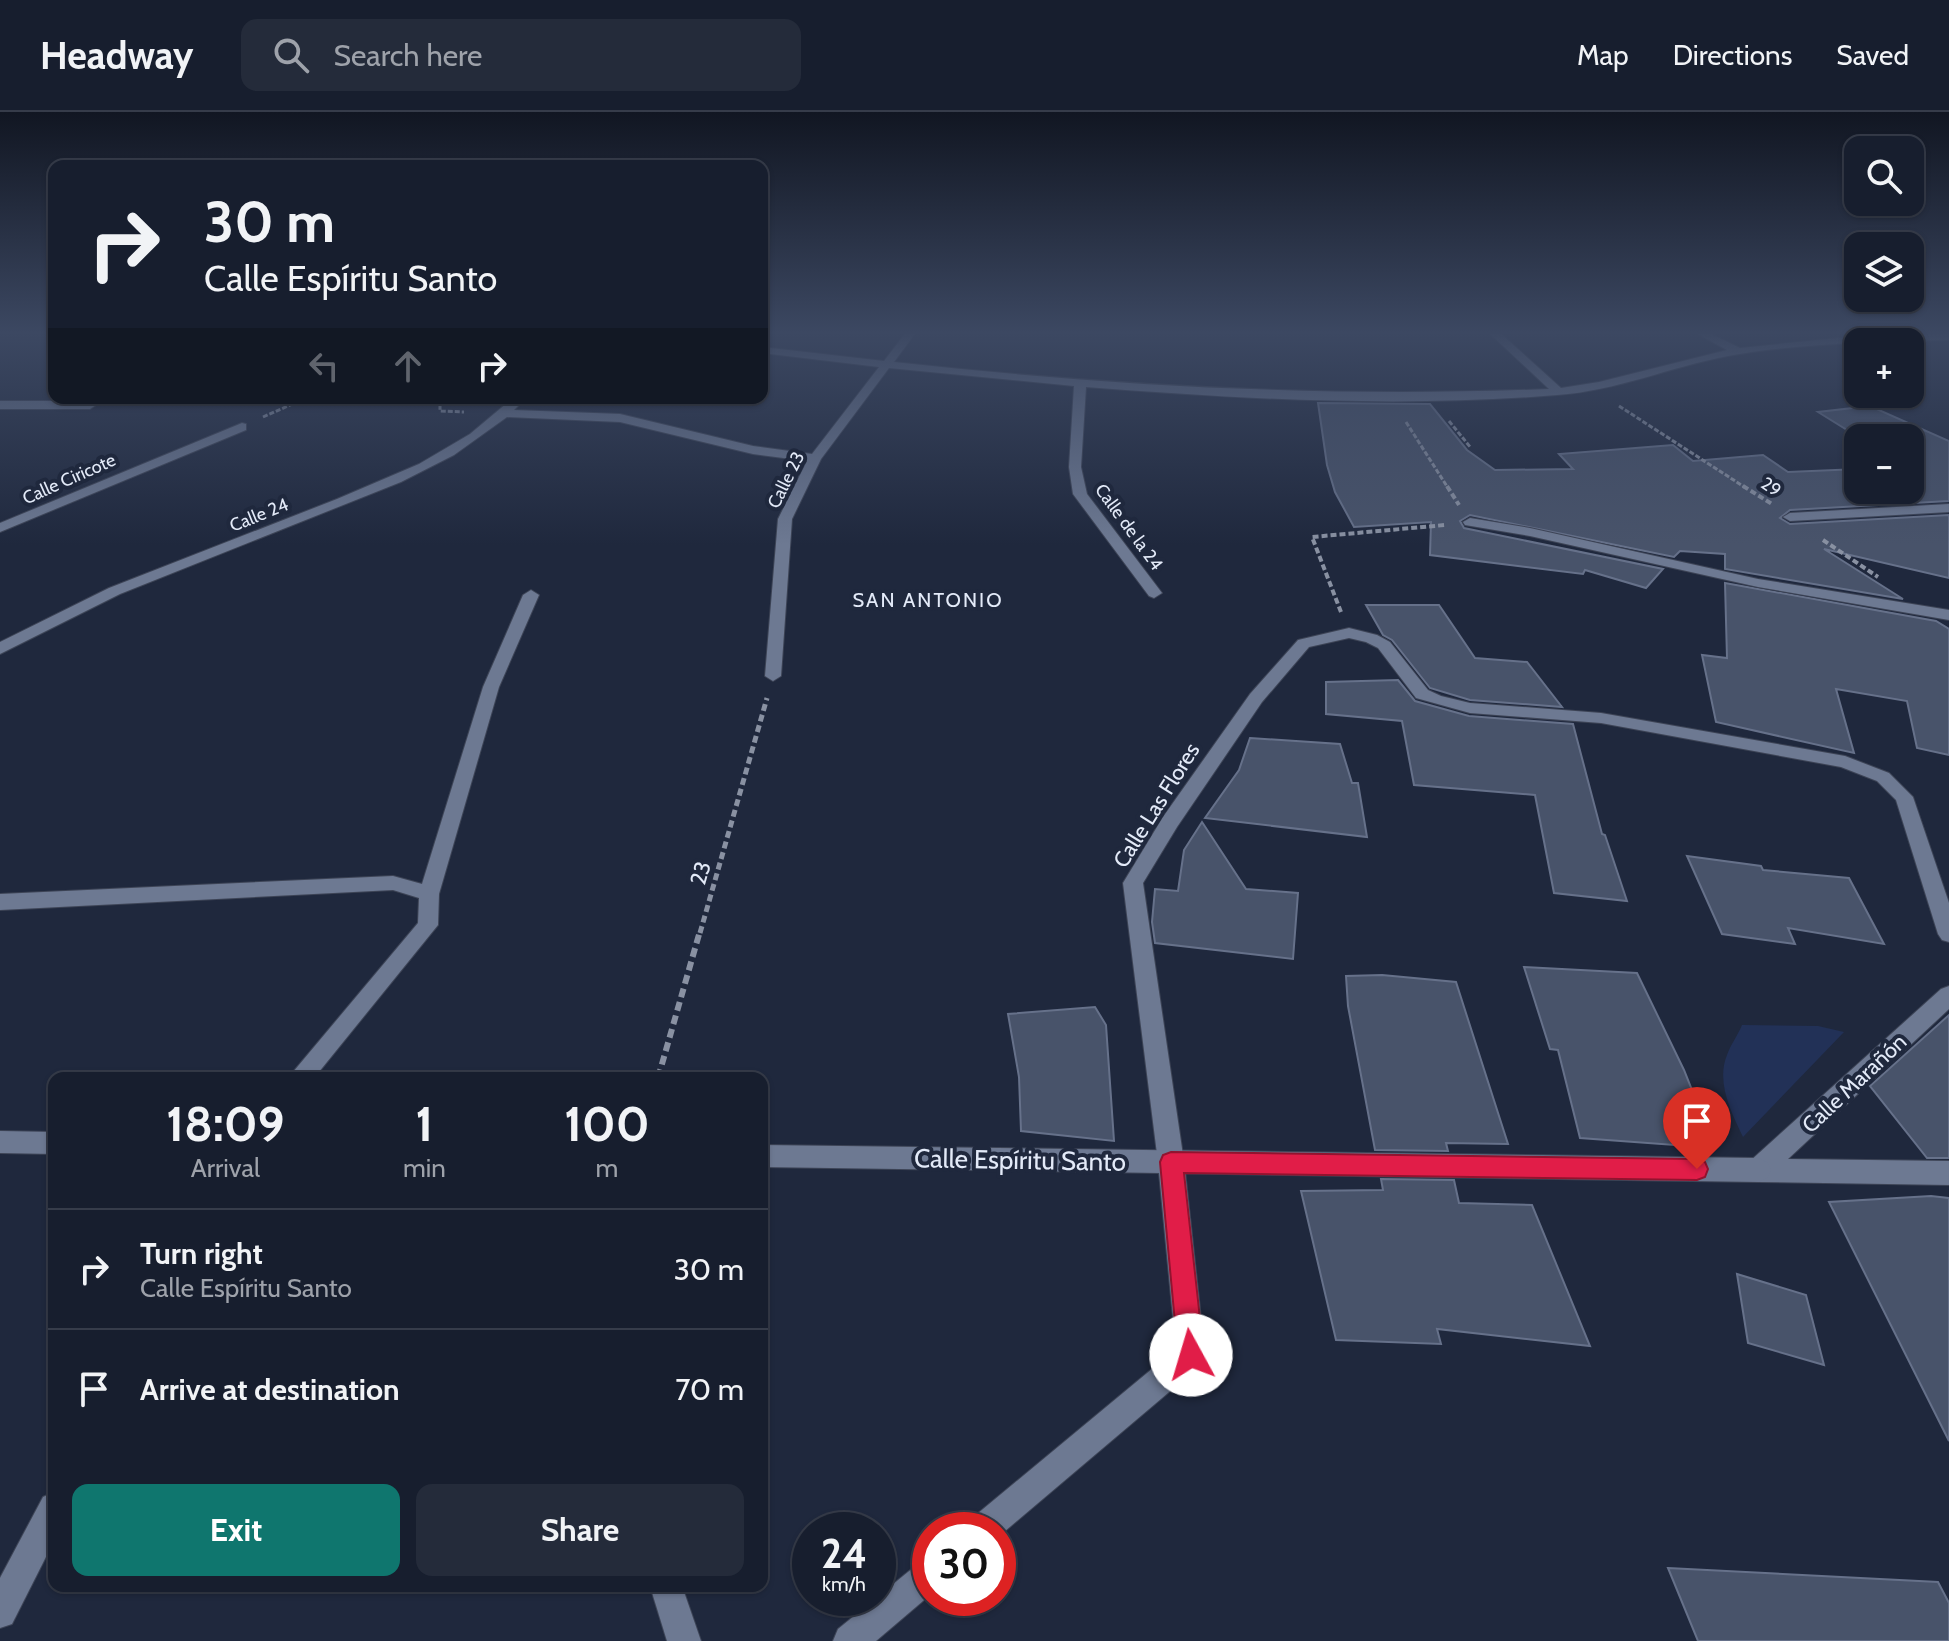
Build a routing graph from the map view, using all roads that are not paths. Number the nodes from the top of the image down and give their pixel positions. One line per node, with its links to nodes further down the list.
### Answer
1 (859, 402): 8 (street, Calle 23)
2 (1079, 402): 13 (street, Calle de la 24)
3 (514, 404): 6 (street, Calle 24)
4 (0, 405): 5 (street)
5 (90, 405)
6 (505, 413): 8 (street); 16 (street, Calle 24)
7 (242, 427): 12 (street, Calle Ciricote)
8 (815, 458): 17 (street, Calle 23)
9 (1949, 508): 10 (street)
10 (1790, 517)
11 (1470, 522): 15 (street)
12 (0, 528)
13 (1154, 593)
14 (531, 595): 18 (street)
15 (1949, 615)
16 (0, 649)
17 (773, 676)
18 (429, 894): 19 (street); 22 (street)
19 (0, 902)
20 (1949, 934): 26 (street, Calle Las Flores)
21 (1949, 995): 27 (street, Calle Marañón)
22 (305, 1072)
23 (0, 1142): 24 (street)
24 (48, 1143)
25 (768, 1156): 26 (street, Calle Espíritu Santo)
26 (1171, 1162): 27 (street, Calle Espíritu Santo); 29 (street, Calle Las Flores)
27 (1758, 1170): 28 (street, Calle Espíritu Santo)
28 (1949, 1173)
29 (1003, 1512)
30 (48, 1520): 33 (street)
31 (912, 1589): 35 (street)
32 (668, 1592): 34 (street)
33 (0, 1612)
34 (684, 1641)
35 (850, 1641)

